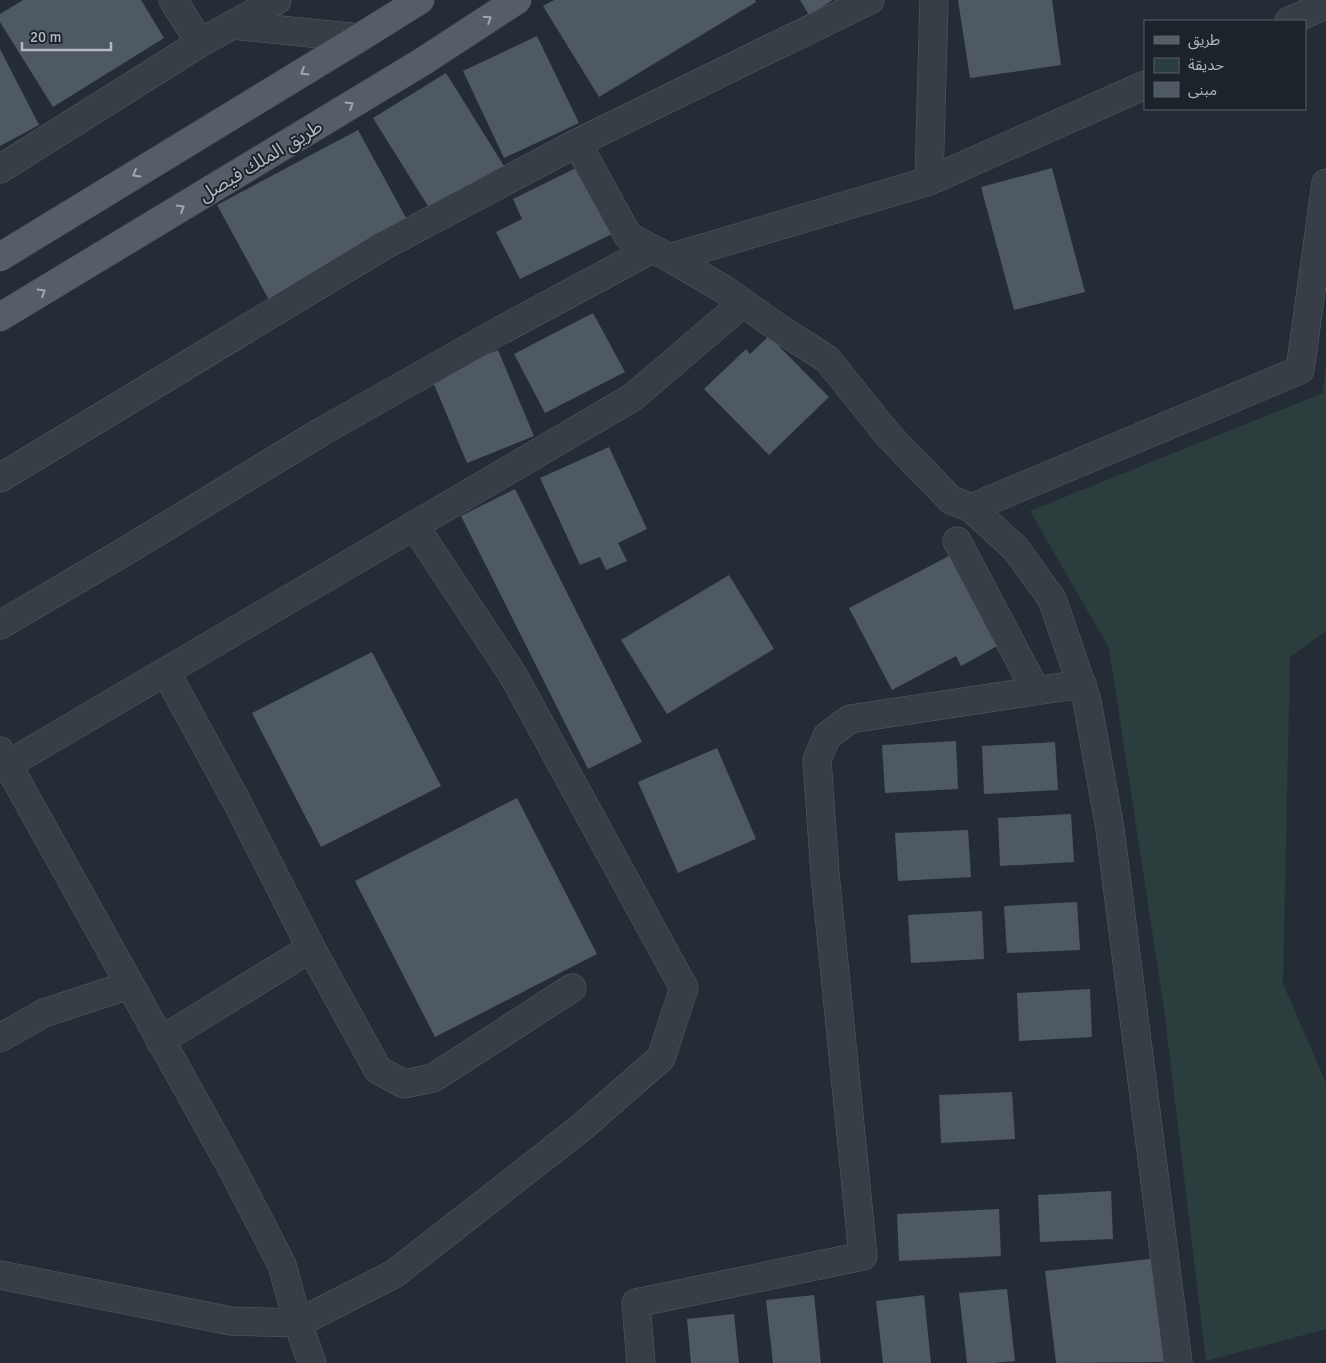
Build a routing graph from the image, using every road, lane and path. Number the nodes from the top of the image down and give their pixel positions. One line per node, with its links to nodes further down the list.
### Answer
1 (173, 0): 11 (street)
2 (277, 0): 9 (street)
3 (420, 0): 10 (main road)
4 (518, 0): 20 (main road, طريق الملك فيصل, one-way to 4)
5 (870, 0): 13 (street)
6 (934, 0): 15 (street)
7 (1326, 5): 8 (street)
8 (1292, 20)
9 (232, 25): 10 (street); 11 (street)
10 (359, 38): 18 (main road, one-way to 18)
11 (200, 43): 14 (street)
12 (1144, 85): 15 (street)
13 (577, 143): 17 (street); 21 (street)
14 (0, 169)
15 (929, 181): 17 (street)
16 (1326, 184): 22 (street)
17 (661, 254): 19 (street); 25 (street)
18 (0, 257)
19 (743, 303): 22 (street); 23 (street)
20 (0, 317)
21 (0, 478)
22 (971, 508): 27 (street)
23 (414, 525): 26 (street); 36 (street)
24 (957, 541): 28 (street)
25 (0, 625)
26 (166, 672): 29 (street); 30 (street)
27 (1082, 684): 28 (street); 39 (street)
28 (1036, 691): 37 (street)
29 (3, 762): 31 (street)
30 (311, 948): 32 (street); 34 (street)
31 (129, 985): 33 (street); 34 (street)
32 (572, 988)
33 (0, 1038)
34 (160, 1041): 36 (street)
35 (0, 1275): 36 (street)
36 (298, 1323): 38 (street)
37 (637, 1357)
38 (312, 1363)
39 (1178, 1363)

